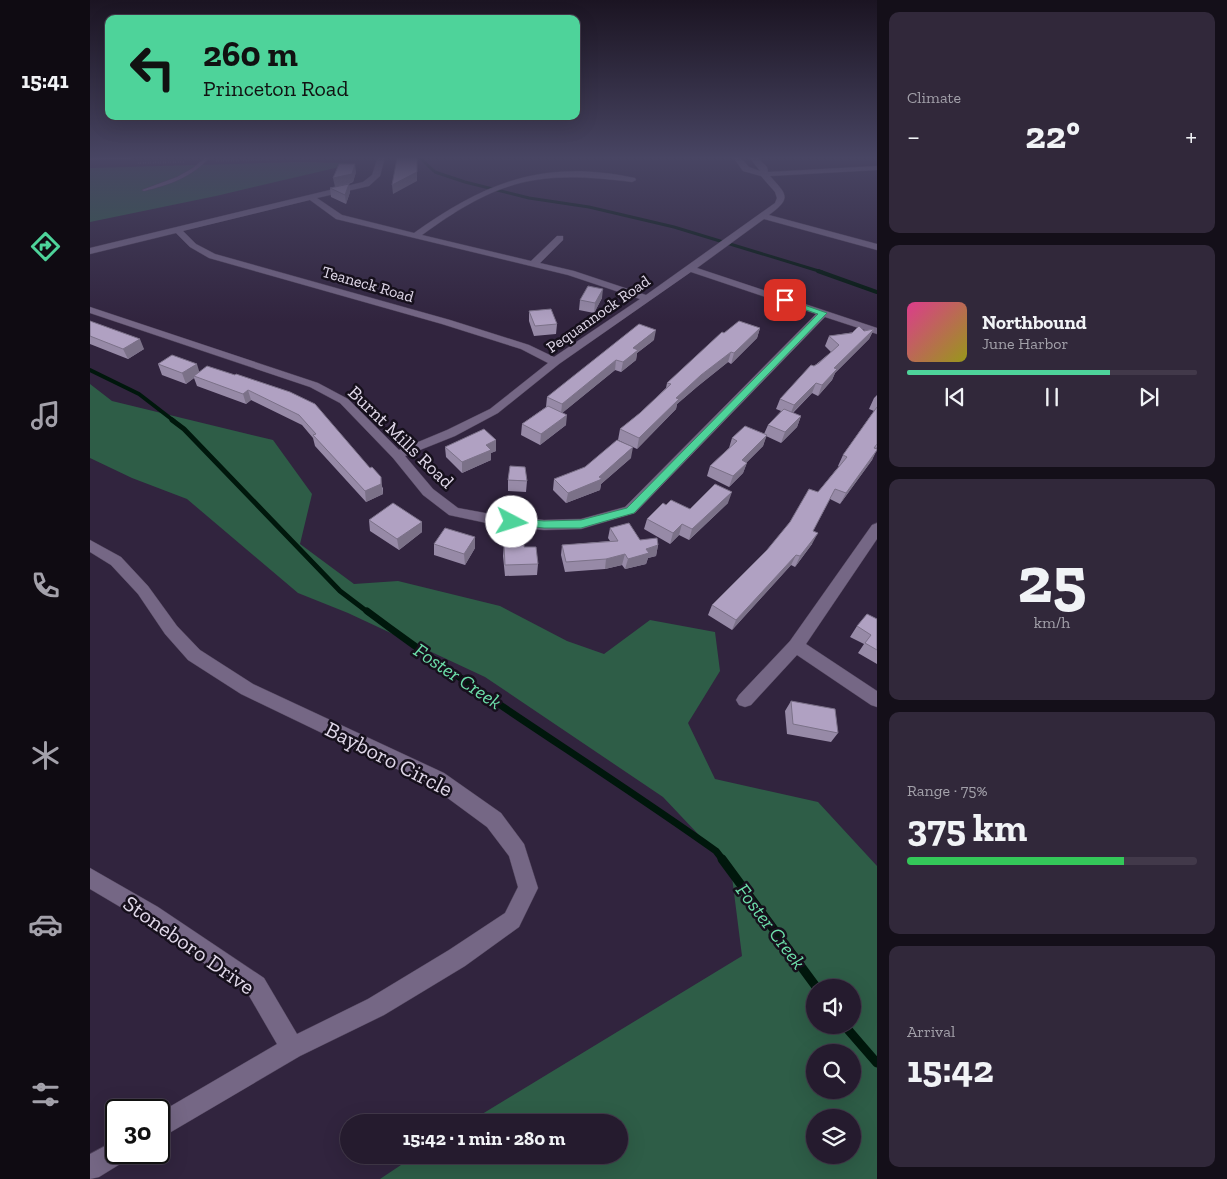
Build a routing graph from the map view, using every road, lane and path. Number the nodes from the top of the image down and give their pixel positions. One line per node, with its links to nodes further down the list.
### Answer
1 (253, 212): 6 (street)
2 (333, 212): 7 (street)
3 (450, 212): 7 (street)
4 (768, 212): 5 (street, Pequannock Road)
5 (763, 216): 9 (street); 12 (street, Pequannock Road)
6 (178, 230): 10 (street); 17 (street, Teaneck Road)
7 (416, 235): 11 (street)
8 (560, 238): 11 (street)
9 (877, 247)
10 (90, 251)
11 (533, 264): 13 (street)
12 (690, 269): 13 (street, Pequannock Road); 15 (street)
13 (646, 298): 17 (street, Pequannock Road)
14 (90, 310): 18 (street, Burnt Mills Road)
15 (823, 313): 16 (street); 18 (street, Burnt Mills Road)
16 (877, 331)
17 (555, 362): 18 (street, Pequannock Road)
18 (397, 455)
19 (877, 528): 21 (street)
20 (90, 544): 25 (street, Bayboro Circle)
21 (796, 646): 22 (street); 23 (street)
22 (745, 700)
23 (877, 700)
24 (90, 878): 25 (street, Stoneboro Drive)
25 (292, 1048): 26 (street, Bayboro Circle)
26 (170, 1120)
27 (105, 1159): 28 (street)
28 (90, 1168)

